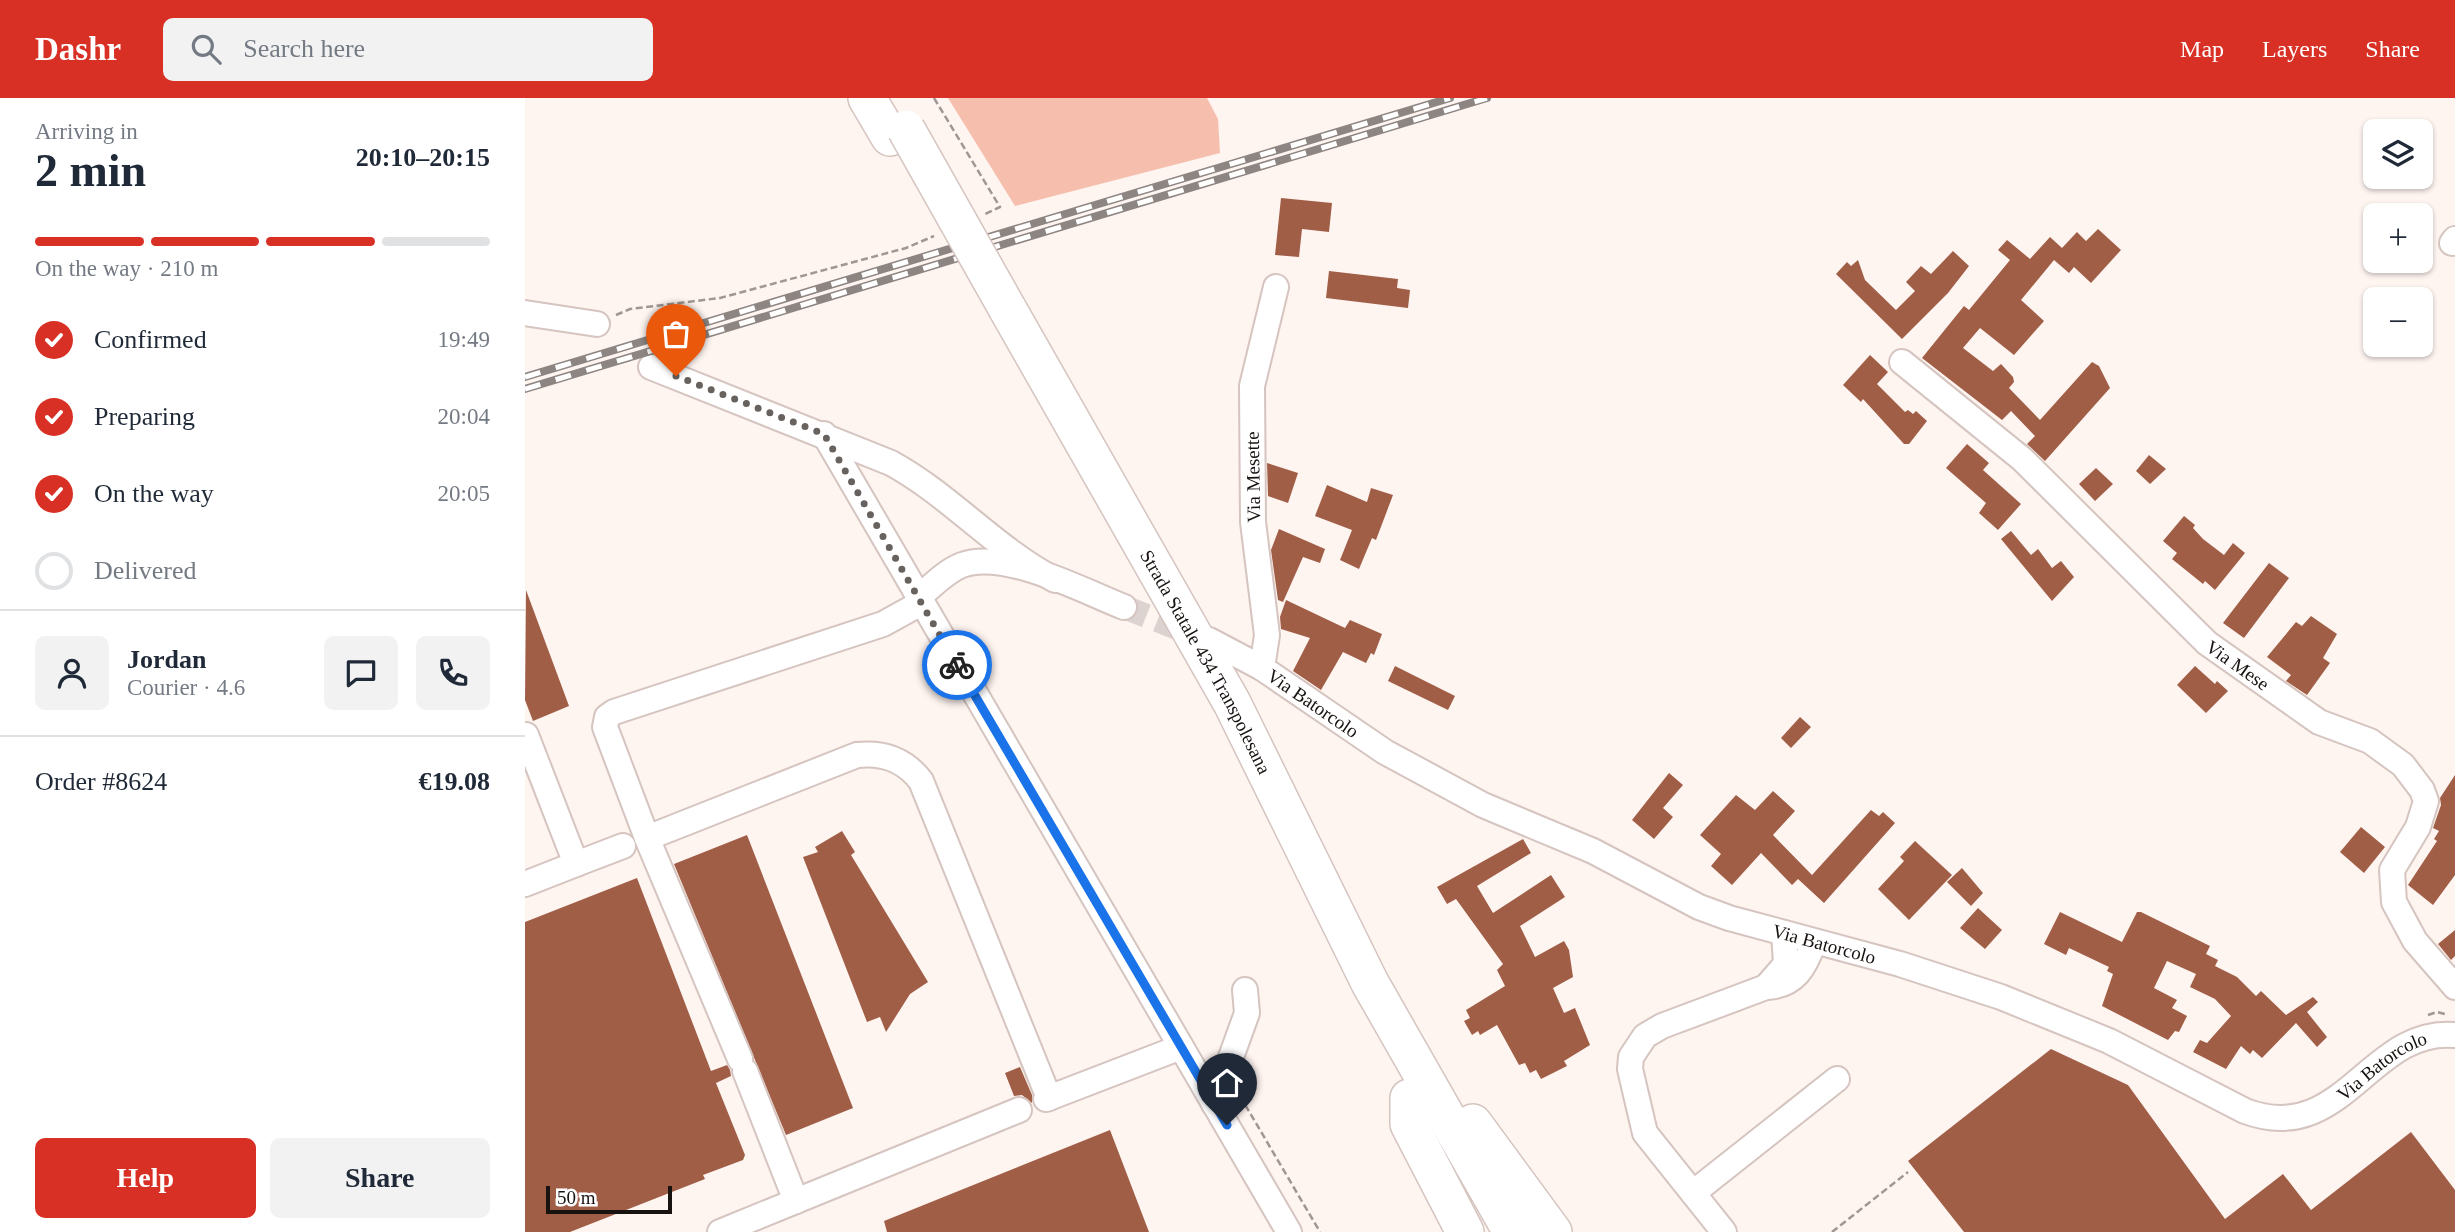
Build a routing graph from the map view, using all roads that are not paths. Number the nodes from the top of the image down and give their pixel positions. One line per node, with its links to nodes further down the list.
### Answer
1 (867, 98): 3 (highway, Strada Statale 434 Transpolesana)
2 (888, 98): 3 (highway, Strada Statale 434 Transpolesana)
3 (898, 133): 5 (highway, Strada Statale 434 Transpolesana, bridge)
4 (1276, 287): 15 (street, Via Mesette)
5 (999, 312): 23 (highway, Strada Statale 434 Transpolesana); 30 (highway, Strada Statale 434 Transpolesana)
6 (525, 313): 7 (street)
7 (597, 324)
8 (1902, 362): 25 (street, Via Mese)
9 (651, 367): 10 (street)
10 (824, 434): 11 (street); 12 (street)
11 (1055, 580): 12 (street); 13 (street)
12 (920, 600): 17 (street); 28 (street)
13 (1124, 607)
14 (1209, 640): 15 (street, Via Batorcolo)
15 (1262, 668): 21 (street, Via Batorcolo)
16 (526, 735): 19 (street)
17 (647, 838): 28 (street); 35 (street)
18 (623, 846): 19 (street)
19 (576, 864): 20 (street)
20 (525, 884)
21 (1784, 933): 22 (street, Via Batorcolo); 24 (street)
22 (1814, 942): 24 (street); 27 (street, Via Batorcolo)
23 (1370, 983): 40 (highway, Strada Statale 434 Transpolesana); 41 (highway)
24 (1766, 987): 33 (street)
25 (2455, 987)
26 (1245, 990): 31 (street)
27 (2450, 1024)
28 (1181, 1047): 31 (street)
29 (1837, 1079): 34 (street)
30 (1409, 1098): 38 (highway); 39 (highway, Strada Statale 434 Transpolesana)
31 (1214, 1104): 37 (street)
32 (1019, 1110): 35 (street)
33 (1671, 1167): 34 (street); 42 (street)
34 (1693, 1193): 43 (street)
35 (796, 1201): 36 (street)
36 (720, 1232)
37 (1289, 1232)
38 (1465, 1232)
39 (1485, 1232)
40 (1512, 1232)
41 (1553, 1232)
42 (1711, 1232)
43 (1724, 1232)

